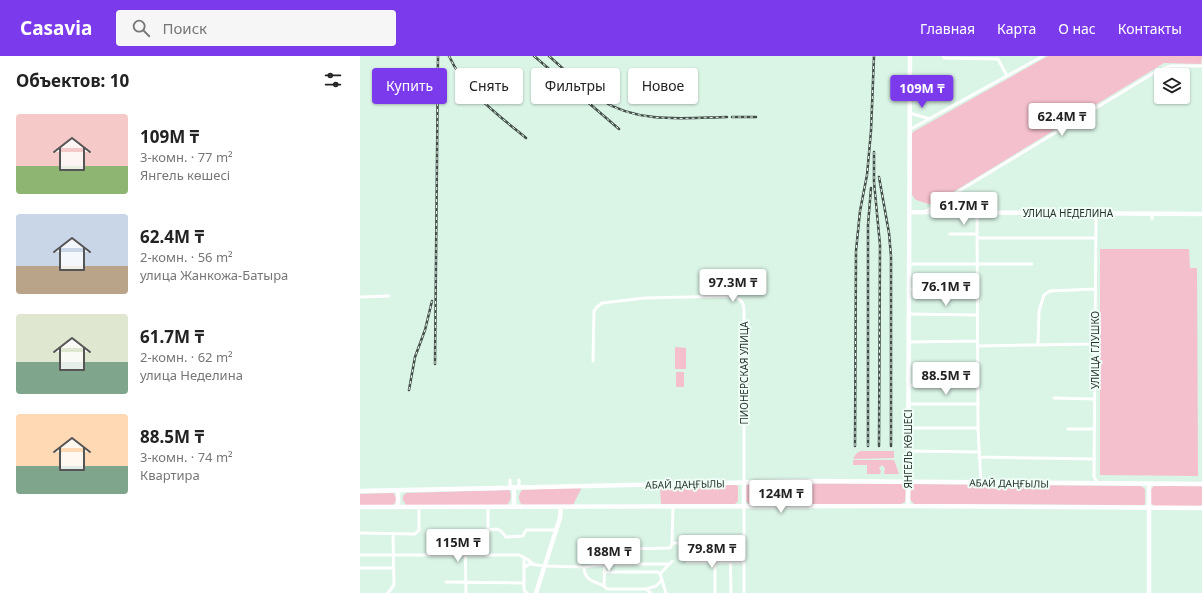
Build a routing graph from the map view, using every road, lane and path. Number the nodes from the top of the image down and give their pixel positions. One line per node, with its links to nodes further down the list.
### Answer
1 (910, 56): 6 (main road, ЯНГЕЛЬ КӨШЕСІ)
2 (944, 56): 5 (street)
3 (1043, 56): 5 (street)
4 (1202, 66): 10 (street)
5 (1007, 76): 7 (street)
6 (910, 113): 7 (street); 8 (main road, ЯНГЕЛЬ КӨШЕСІ)
7 (930, 119): 8 (street)
8 (910, 130): 9 (main road, ЯНГЕЛЬ КӨШЕСІ)
9 (909, 212): 10 (main road, УЛИЦА НЕДЕЛИНА); 17 (main road, ЯНГЕЛЬ КӨШЕСІ)
10 (924, 212): 11 (main road, УЛИЦА НЕДЕЛИНА)
11 (977, 213): 12 (main road, УЛИЦА НЕДЕЛИНА); 15 (street)
12 (1096, 214): 13 (main road, УЛИЦА НЕДЕЛИНА); 16 (street, УЛИЦА ГЛУШКО)
13 (1202, 214)
14 (950, 234): 15 (street)
15 (977, 236): 16 (street); 19 (street)
16 (1096, 238): 22 (street, УЛИЦА ГЛУШКО)
17 (909, 264): 19 (street); 20 (main road, ЯНГЕЛЬ КӨШЕСІ)
18 (1032, 264): 19 (street)
19 (977, 265): 21 (street)
20 (909, 289): 21 (street); 25 (main road, ЯНГЕЛЬ КӨШЕСІ)
21 (977, 289): 26 (street)
22 (1095, 290): 29 (street, УЛИЦА ГЛУШКО); 30 (street)
23 (390, 296): 24 (street)
24 (360, 297)
25 (909, 314): 26 (street); 28 (main road, ЯНГЕЛЬ КӨШЕСІ)
26 (977, 315): 27 (street)
27 (977, 341): 28 (street); 31 (street)
28 (909, 342): 33 (main road, ЯНГЕЛЬ КӨШЕСІ)
29 (1095, 344): 30 (street); 36 (street, УЛИЦА ГЛУШКО)
30 (1038, 345): 31 (street)
31 (977, 346): 34 (street)
32 (594, 361): 49 (street, ПИОНЕРСКАЯ УЛИЦА)
33 (908, 385): 34 (street); 37 (main road, ЯНГЕЛЬ КӨШЕСІ)
34 (977, 385): 38 (street)
35 (1054, 398): 36 (street)
36 (1095, 399): 42 (street, УЛИЦА ГЛУШКО)
37 (908, 404): 38 (street); 39 (main road, ЯНГЕЛЬ КӨШЕСІ)
38 (978, 404): 40 (street)
39 (908, 428): 40 (street); 43 (main road, ЯНГЕЛЬ КӨШЕСІ)
40 (978, 428): 44 (street)
41 (1068, 429): 42 (street)
42 (1095, 429): 46 (street, УЛИЦА ГЛУШКО)
43 (908, 451): 44 (street); 50 (main road, ЯНГЕЛЬ КӨШЕСІ)
44 (978, 452): 45 (street)
45 (979, 457): 46 (street); 51 (street)
46 (1095, 459): 52 (street, УЛИЦА ГЛУШКО)
47 (510, 480): 55 (street)
48 (519, 480): 55 (street)
49 (744, 482): 50 (main road, АБАЙ ДАҢҒЫЛЫ); 55 (main road, АБАЙ ДАҢҒЫЛЫ); 59 (main road, ПИОНЕРСКАЯ УЛИЦА)
50 (908, 482): 51 (main road, АБАЙ ДАҢҒЫЛЫ); 60 (main road, ЯНГЕЛЬ КӨШЕСІ)
51 (981, 483): 52 (main road, АБАЙ ДАҢҒЫЛЫ)
52 (1099, 484): 53 (main road, АБАЙ ДАҢҒЫЛЫ)
53 (1149, 484): 54 (main road, АБАЙ ДАҢҒЫЛЫ); 67 (main road)
54 (1202, 484)
55 (514, 487): 56 (main road, АБАЙ ДАҢҒЫЛЫ); 65 (main road)
56 (398, 490): 57 (main road, АБАЙ ДАҢҒЫЛЫ); 62 (main road)
57 (360, 491)
58 (673, 506): 59 (main road); 66 (main road); 75 (street)
59 (744, 506): 60 (main road); 83 (street)
60 (908, 506): 67 (main road)
61 (360, 507): 62 (main road)
62 (398, 507): 63 (main road)
63 (419, 507): 64 (main road); 74 (street)
64 (488, 507): 65 (main road); 69 (street)
65 (514, 507): 66 (main road)
66 (562, 507): 70 (main road)
67 (1149, 508): 68 (main road); 108 (main road)
68 (1202, 508)
69 (488, 530): 70 (street); 73 (street)
70 (556, 530): 86 (main road)
71 (452, 532): 73 (street)
72 (360, 533): 74 (street)
73 (465, 533): 77 (street)
74 (393, 535): 78 (street)
75 (672, 543): 82 (street); 85 (street)
76 (360, 555): 78 (street)
77 (465, 555): 78 (street); 79 (street); 95 (street)
78 (394, 556): 89 (street)
79 (524, 557): 84 (street); 90 (street)
80 (687, 562): 81 (street)
81 (715, 562): 82 (street); 105 (street)
82 (730, 562): 83 (street); 106 (street)
83 (744, 562): 107 (street)
84 (533, 564): 86 (street); 90 (street)
85 (604, 564): 87 (street); 91 (street); 92 (street)
86 (545, 566): 87 (street); 102 (main road)
87 (584, 567): 97 (street)
88 (360, 568): 89 (street)
89 (394, 568): 99 (street)
90 (524, 568): 96 (street)
91 (604, 572): 92 (street); 97 (street)
92 (660, 574): 93 (street)
93 (661, 581): 98 (street); 104 (street)
94 (446, 582): 95 (street)
95 (466, 582): 96 (street); 100 (street)
96 (524, 583): 101 (street)
97 (604, 586): 98 (street)
98 (646, 589): 103 (street)
99 (388, 593)
100 (466, 593)
101 (527, 593)
102 (536, 593)
103 (652, 593)
104 (666, 593)
105 (715, 593)
106 (731, 593)
107 (744, 593)
108 (1149, 593)

